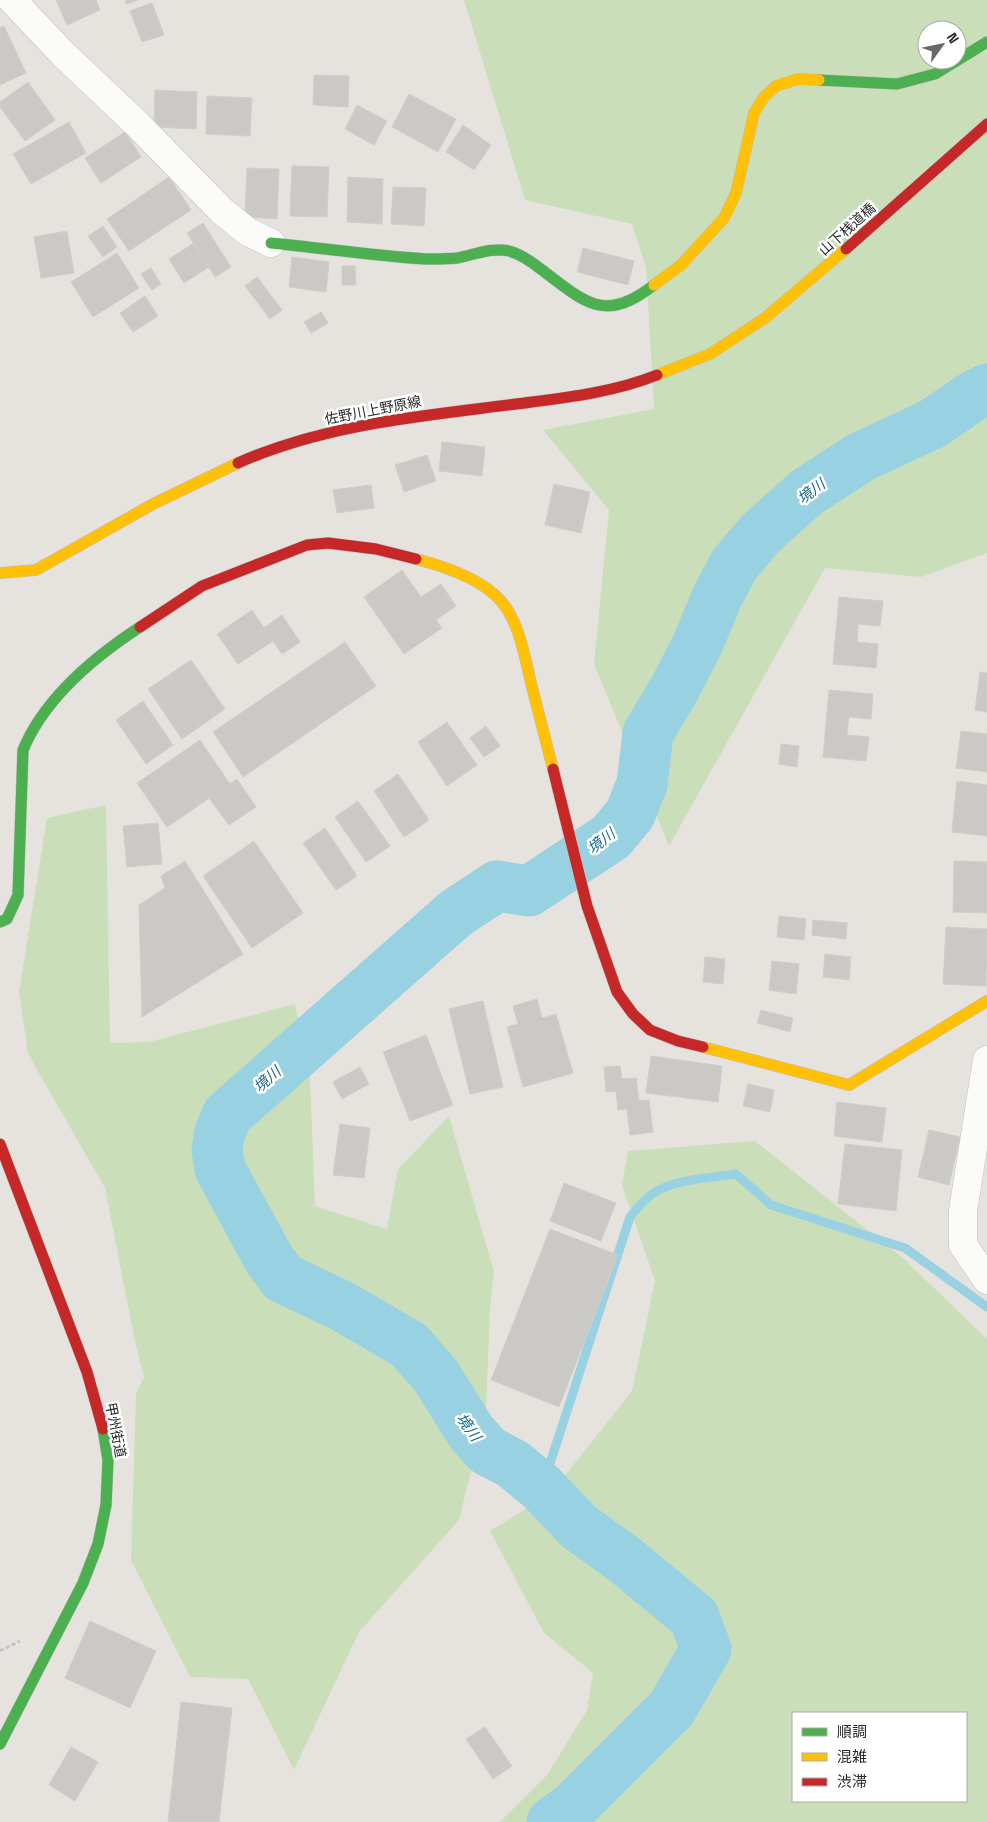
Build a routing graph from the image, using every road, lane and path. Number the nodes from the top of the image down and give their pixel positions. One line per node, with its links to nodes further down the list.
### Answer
1 (12, 0): 4 (street)
2 (987, 42): 4 (main road)
3 (987, 124): 5 (main road, 山下桟道橋)
4 (271, 243)
5 (765, 318): 6 (main road, 佐野川上野原線)
6 (0, 573)
7 (0, 922): 8 (main road)
8 (987, 1001)
9 (987, 1060): 11 (street)
10 (0, 1144): 12 (main road, 甲州街道)
11 (987, 1280)
12 (0, 1744)

